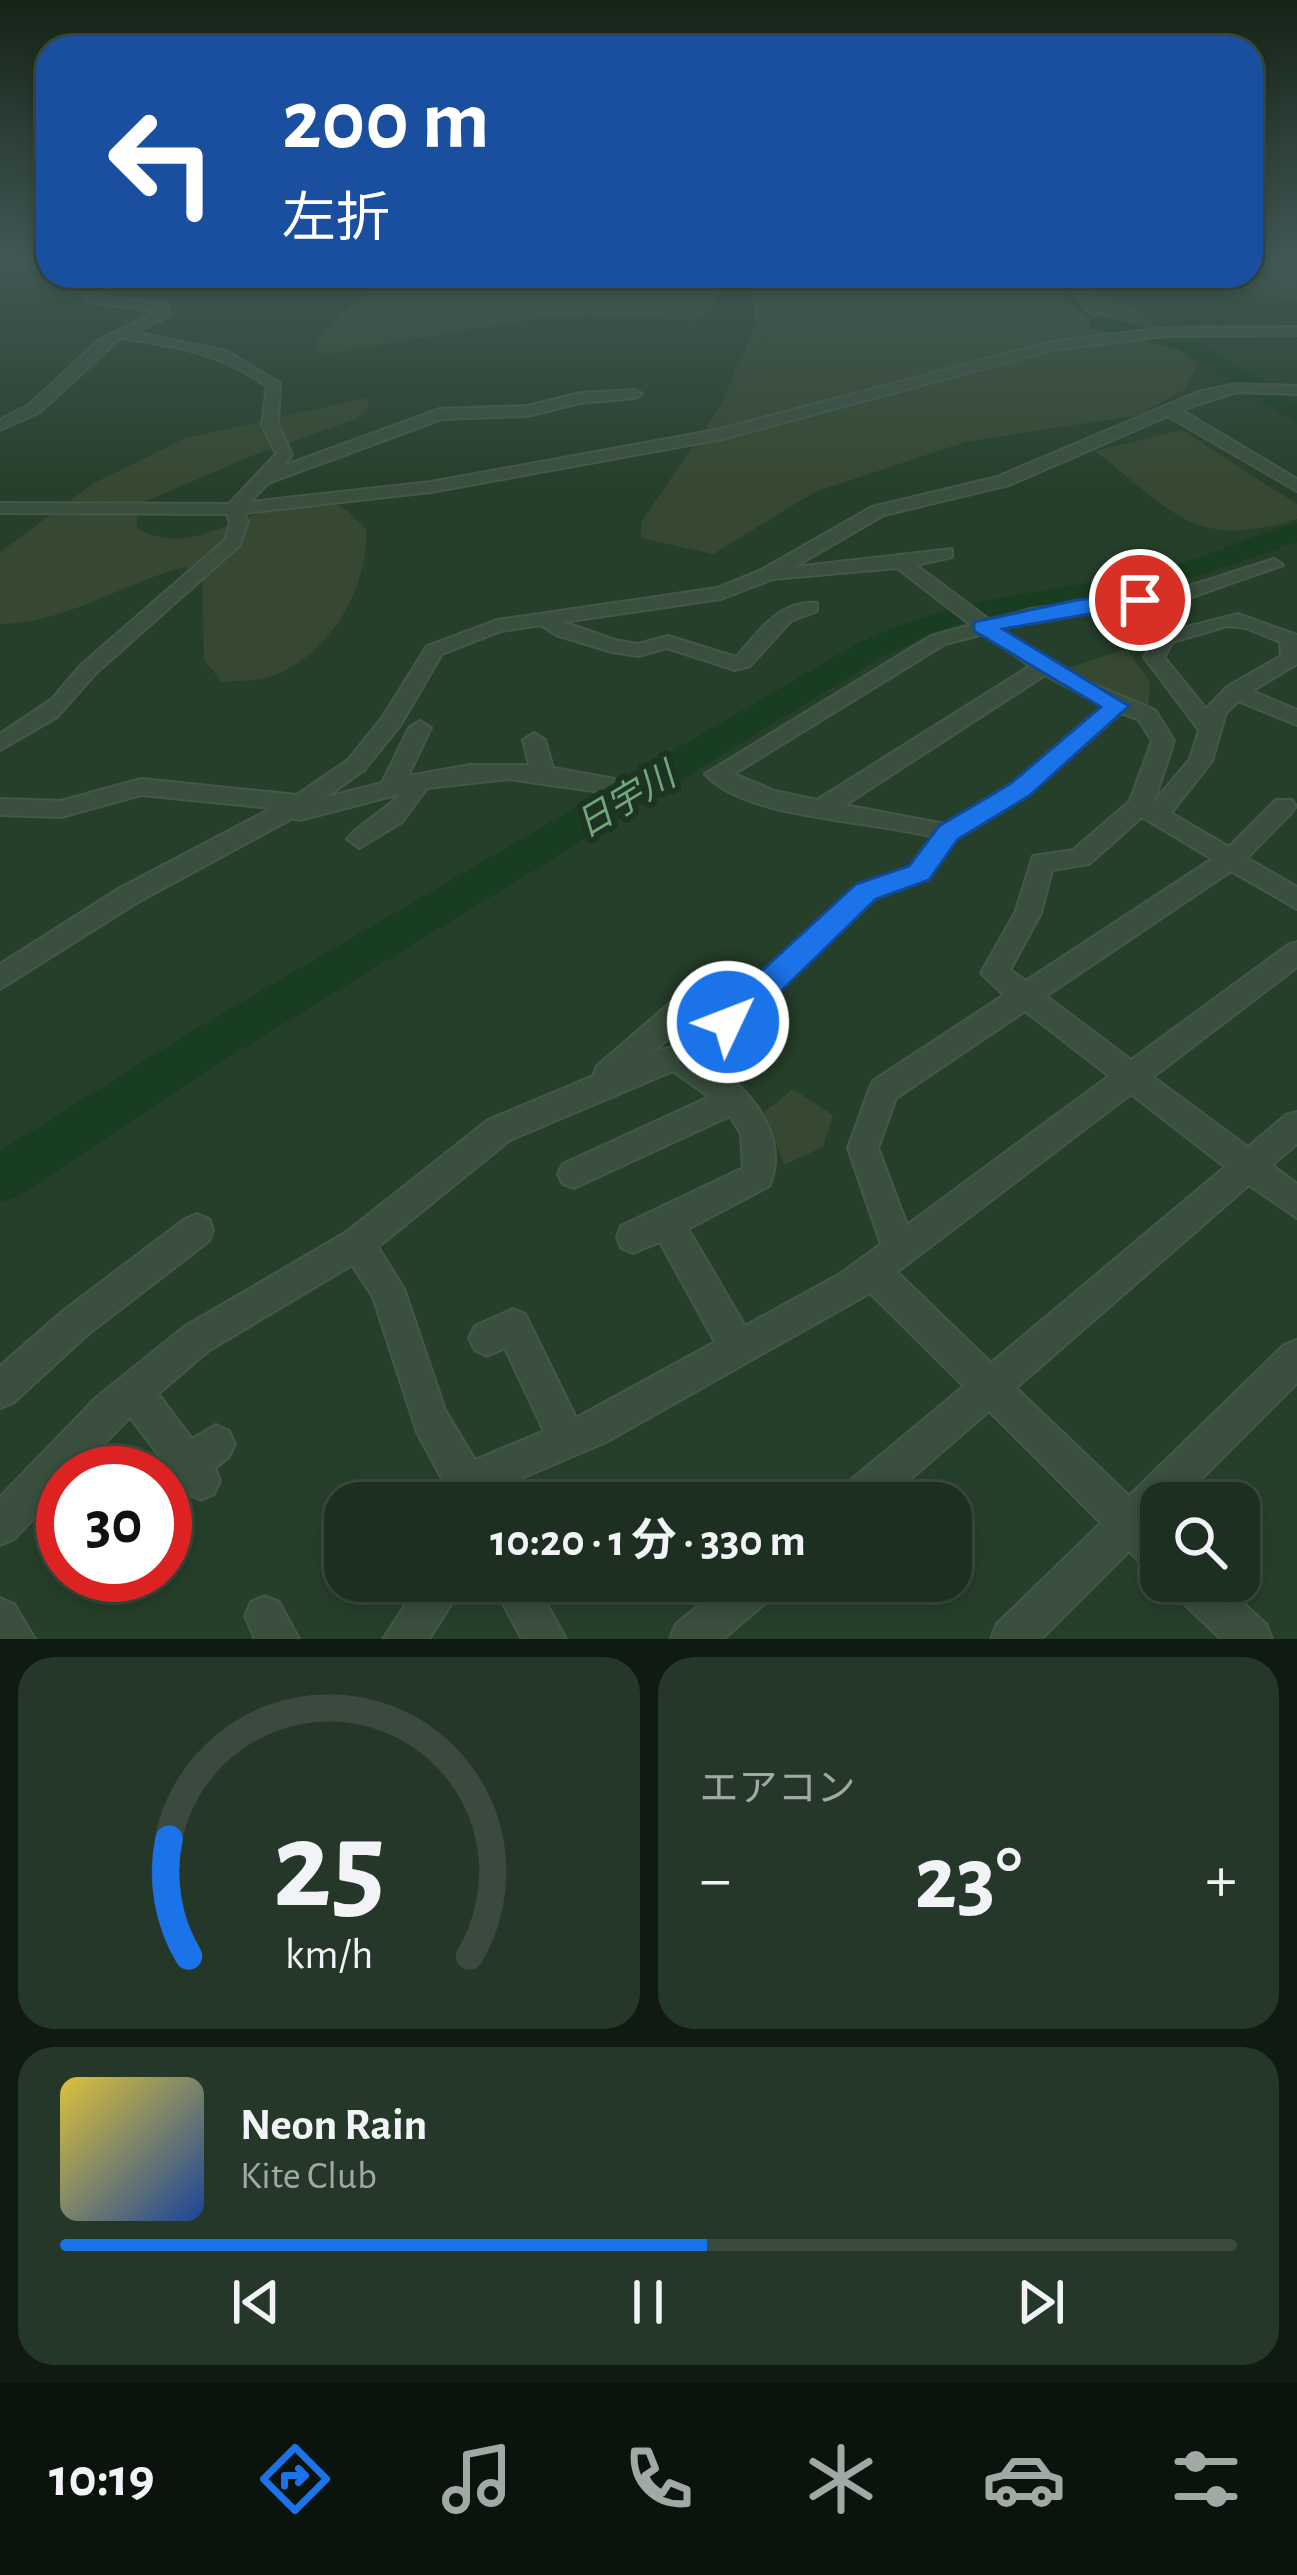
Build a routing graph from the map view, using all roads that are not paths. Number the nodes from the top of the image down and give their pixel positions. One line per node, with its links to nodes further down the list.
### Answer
1 (115, 335): 7 (street)
2 (127, 335): 8 (street)
3 (1139, 335): 11 (street)
4 (1291, 390): 6 (street)
5 (635, 394): 8 (street)
6 (1171, 411): 9 (street); 15 (street)
7 (0, 425)
8 (264, 479): 11 (street)
9 (1297, 486)
10 (6, 509): 11 (street)
11 (234, 509): 26 (street)
12 (946, 553): 13 (street)
13 (902, 562): 15 (street); 18 (street)
14 (1274, 565): 18 (street)
15 (768, 574): 17 (street)
16 (810, 607): 17 (street)
17 (543, 618): 31 (street)
18 (982, 626): 19 (street); 34 (street)
19 (1046, 665): 21 (street); 34 (street)
20 (1235, 692): 22 (street); 24 (street); 24 (street)
21 (1117, 706): 35 (street); 37 (street)
22 (1297, 718)
23 (420, 728): 30 (street)
24 (1211, 730): 35 (street)
25 (534, 740): 27 (street)
26 (0, 743)
27 (543, 772): 28 (street); 29 (street)
28 (418, 784): 30 (street); 38 (street)
29 (607, 785)
30 (390, 790): 36 (street)
31 (302, 803): 33 (street); 36 (street)
32 (1284, 806): 39 (street)
33 (0, 807)
34 (824, 807): 37 (street)
35 (1149, 810): 39 (street); 43 (street)
36 (269, 820): 42 (street)
37 (948, 832): 45 (street)
38 (358, 839)
39 (1231, 859): 40 (street); 43 (street)
40 (1297, 899)
41 (1297, 952): 44 (street)
42 (0, 978)
43 (1025, 997): 44 (street); 55 (street)
44 (1131, 1076): 48 (street); 55 (street)
45 (586, 1092): 46 (street); 54 (street)
46 (734, 1100): 49 (street); 51 (street)
47 (1297, 1125): 48 (street)
48 (1247, 1166): 50 (street); 59 (street)
49 (574, 1174)
50 (1297, 1203)
51 (667, 1222): 53 (street); 57 (street)
52 (197, 1230): 60 (street)
53 (633, 1237)
54 (357, 1244): 61 (street); 64 (street)
55 (886, 1261): 57 (street); 59 (street)
56 (488, 1338): 62 (street)
57 (737, 1346): 62 (street)
58 (1297, 1358): 67 (street)
59 (993, 1387): 66 (street); 67 (street)
60 (0, 1390)
61 (133, 1390): 63 (street); 68 (street)
62 (567, 1439): 65 (street)
63 (202, 1463)
64 (465, 1482)
65 (489, 1482)
66 (879, 1482)
67 (1128, 1524): 69 (street); 79 (street)
68 (0, 1525)
69 (1140, 1535)
70 (431, 1602): 76 (street)
71 (524, 1602): 77 (street)
72 (736, 1602): 78 (street)
73 (1211, 1602): 80 (street)
74 (0, 1618): 75 (street)
75 (14, 1639)
76 (404, 1639)
77 (545, 1639)
78 (692, 1639)
79 (1012, 1639)
80 (1250, 1639)

